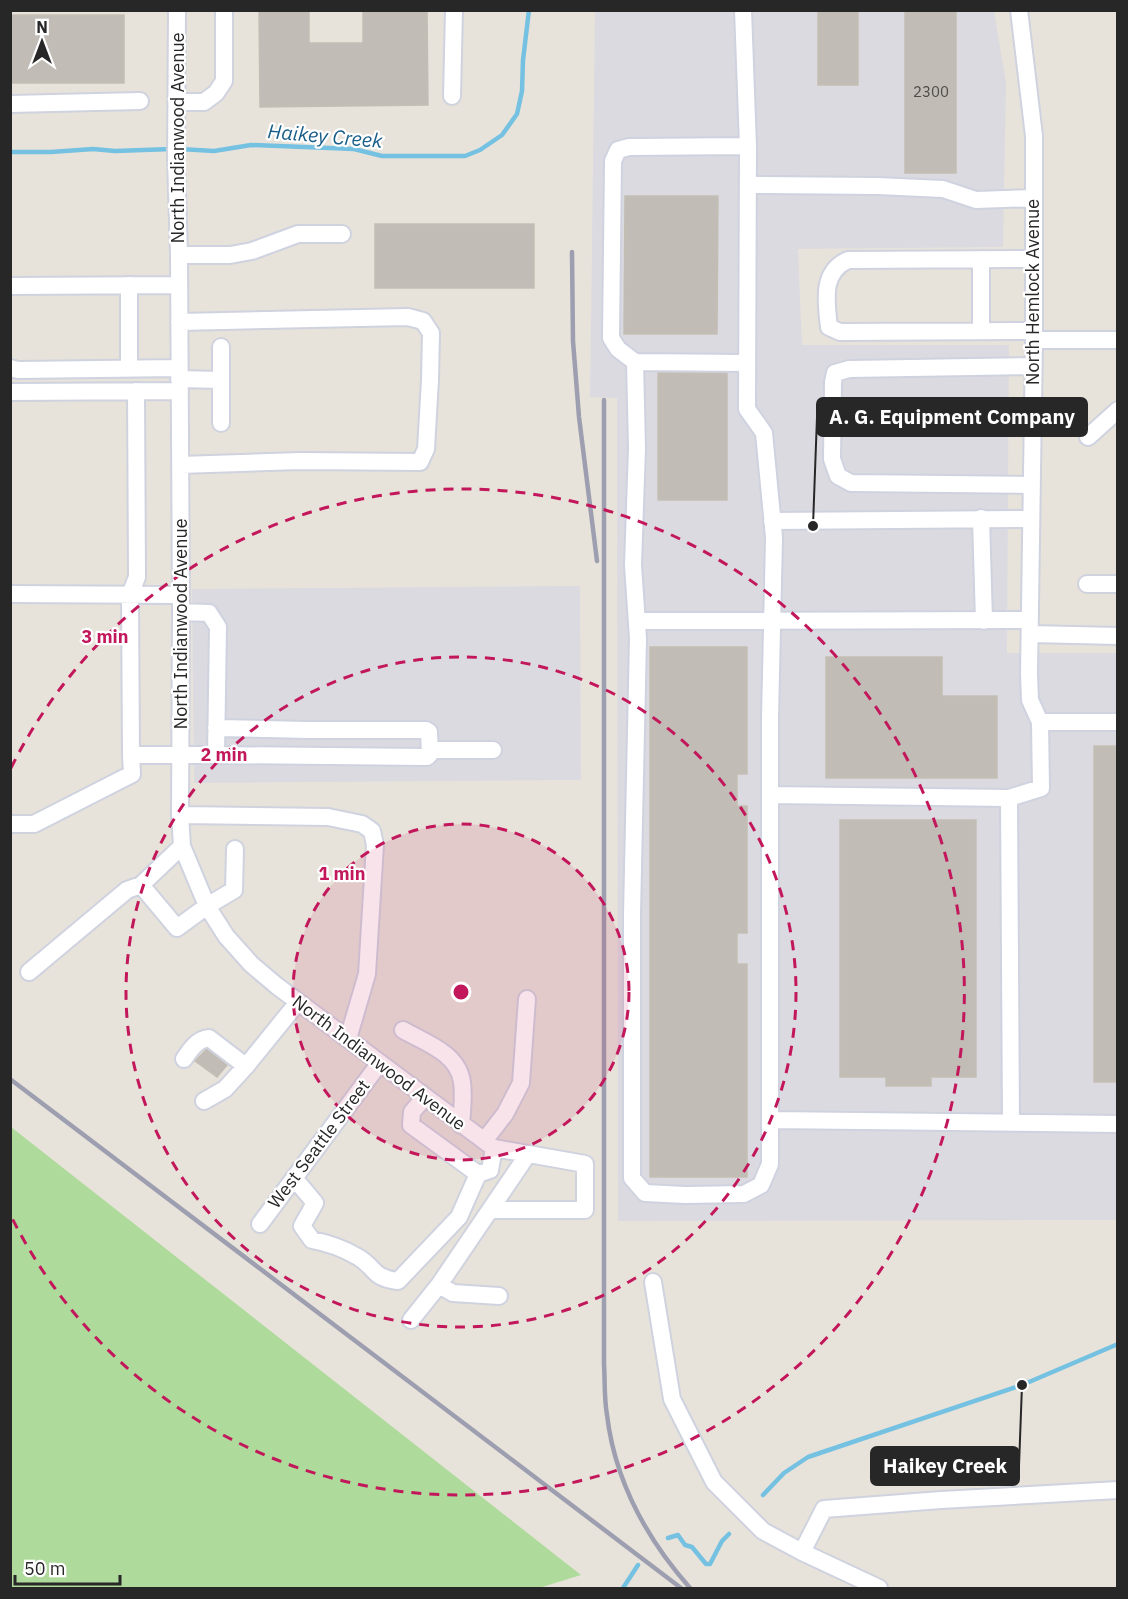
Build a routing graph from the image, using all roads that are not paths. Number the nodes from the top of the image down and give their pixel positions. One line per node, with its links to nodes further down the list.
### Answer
1 (177, 10): 8 (street, North Indianwood Avenue)
2 (224, 10): 8 (street)
3 (453, 10): 6 (street)
4 (743, 10): 10 (street)
5 (1018, 10): 12 (street, North Hemlock Avenue)
6 (452, 96)
7 (140, 101): 9 (street)
8 (178, 102): 14 (street, North Indianwood Avenue)
9 (10, 104)
10 (748, 146): 11 (street); 25 (street)
11 (748, 185): 12 (street); 26 (street)
12 (1034, 198): 16 (street, North Hemlock Avenue)
13 (342, 234): 14 (street)
14 (179, 255): 18 (street, North Indianwood Avenue)
15 (981, 259): 16 (street); 21 (street); 21 (street)
16 (1034, 259): 22 (street, North Hemlock Avenue)
17 (129, 285): 18 (street); 19 (street); 28 (street)
18 (179, 285): 20 (street, North Indianwood Avenue)
19 (10, 286)
20 (179, 322): 30 (street, North Indianwood Avenue); 37 (street)
21 (981, 331): 22 (street)
22 (1034, 336): 23 (street); 27 (street, North Hemlock Avenue)
23 (1118, 340)
24 (221, 346): 31 (street)
25 (635, 362): 26 (street); 47 (street)
26 (746, 363): 41 (street)
27 (1033, 366): 38 (street, North Hemlock Avenue); 38 (street)
28 (129, 368): 29 (street); 30 (street)
29 (10, 369)
30 (179, 379): 31 (street); 32 (street); 37 (street, North Indianwood Avenue)
31 (221, 380): 35 (street)
32 (136, 391): 33 (street); 45 (street)
33 (10, 393)
34 (1118, 410): 36 (street)
35 (221, 423)
36 (1088, 436)
37 (180, 465): 46 (street, North Indianwood Avenue)
38 (1031, 485): 40 (street, North Hemlock Avenue)
39 (981, 518): 40 (street); 41 (street); 49 (street)
40 (1030, 519): 50 (street, North Hemlock Avenue)
41 (772, 521): 48 (street)
42 (1087, 584): 43 (street)
43 (1118, 584)
44 (10, 594): 45 (street)
45 (130, 595): 46 (street); 58 (street)
46 (181, 604): 54 (street); 59 (street, North Indianwood Avenue)
47 (637, 621): 48 (street); 80 (street)
48 (772, 621): 49 (street); 62 (street)
49 (984, 621): 50 (street)
50 (1030, 627): 51 (street); 52 (street, North Hemlock Avenue)
51 (1118, 636)
52 (1040, 722): 53 (street); 63 (street, North Hemlock Avenue)
53 (1118, 722)
54 (216, 728): 55 (street); 60 (street)
55 (324, 730): 56 (street); 61 (street)
56 (429, 750): 57 (street); 61 (street)
57 (493, 750)
58 (131, 755): 59 (street); 65 (street)
59 (182, 755): 60 (street); 64 (street, North Indianwood Avenue)
60 (216, 755): 61 (street)
61 (324, 756)
62 (771, 795): 63 (street); 80 (street)
63 (1009, 798): 81 (street)
64 (180, 815): 66 (street, North Indianwood Avenue); 74 (street)
65 (10, 824)
66 (182, 846): 68 (street); 69 (street, North Indianwood Avenue)
67 (235, 849): 69 (street)
68 (141, 885): 69 (street); 70 (street)
69 (207, 906): 72 (street, North Indianwood Avenue)
70 (29, 972)
71 (527, 999): 84 (street)
72 (298, 1002): 74 (street, North Indianwood Avenue); 77 (street)
73 (404, 1030): 83 (street)
74 (348, 1039): 76 (street, North Indianwood Avenue)
75 (183, 1059): 77 (street)
76 (379, 1064): 78 (street, North Indianwood Avenue); 87 (street, West Seattle Street)
77 (247, 1065): 79 (street)
78 (424, 1098): 83 (street, North Indianwood Avenue); 86 (street)
79 (204, 1101)
80 (771, 1120): 81 (street)
81 (1011, 1123): 82 (street)
82 (1118, 1124)
83 (461, 1125): 84 (street, North Indianwood Avenue)
84 (489, 1145): 85 (street, North Indianwood Avenue); 86 (street)
85 (528, 1154): 88 (street); 88 (street, North Indianwood Avenue)
86 (478, 1174): 87 (street)
87 (294, 1178): 89 (street, West Seattle Street)
88 (490, 1210): 91 (street)
89 (260, 1224)
90 (653, 1282): 95 (street)
91 (439, 1285): 92 (street); 93 (street)
92 (499, 1296)
93 (411, 1320)
94 (1118, 1490): 95 (street)
95 (802, 1552): 96 (street)
96 (879, 1588)

